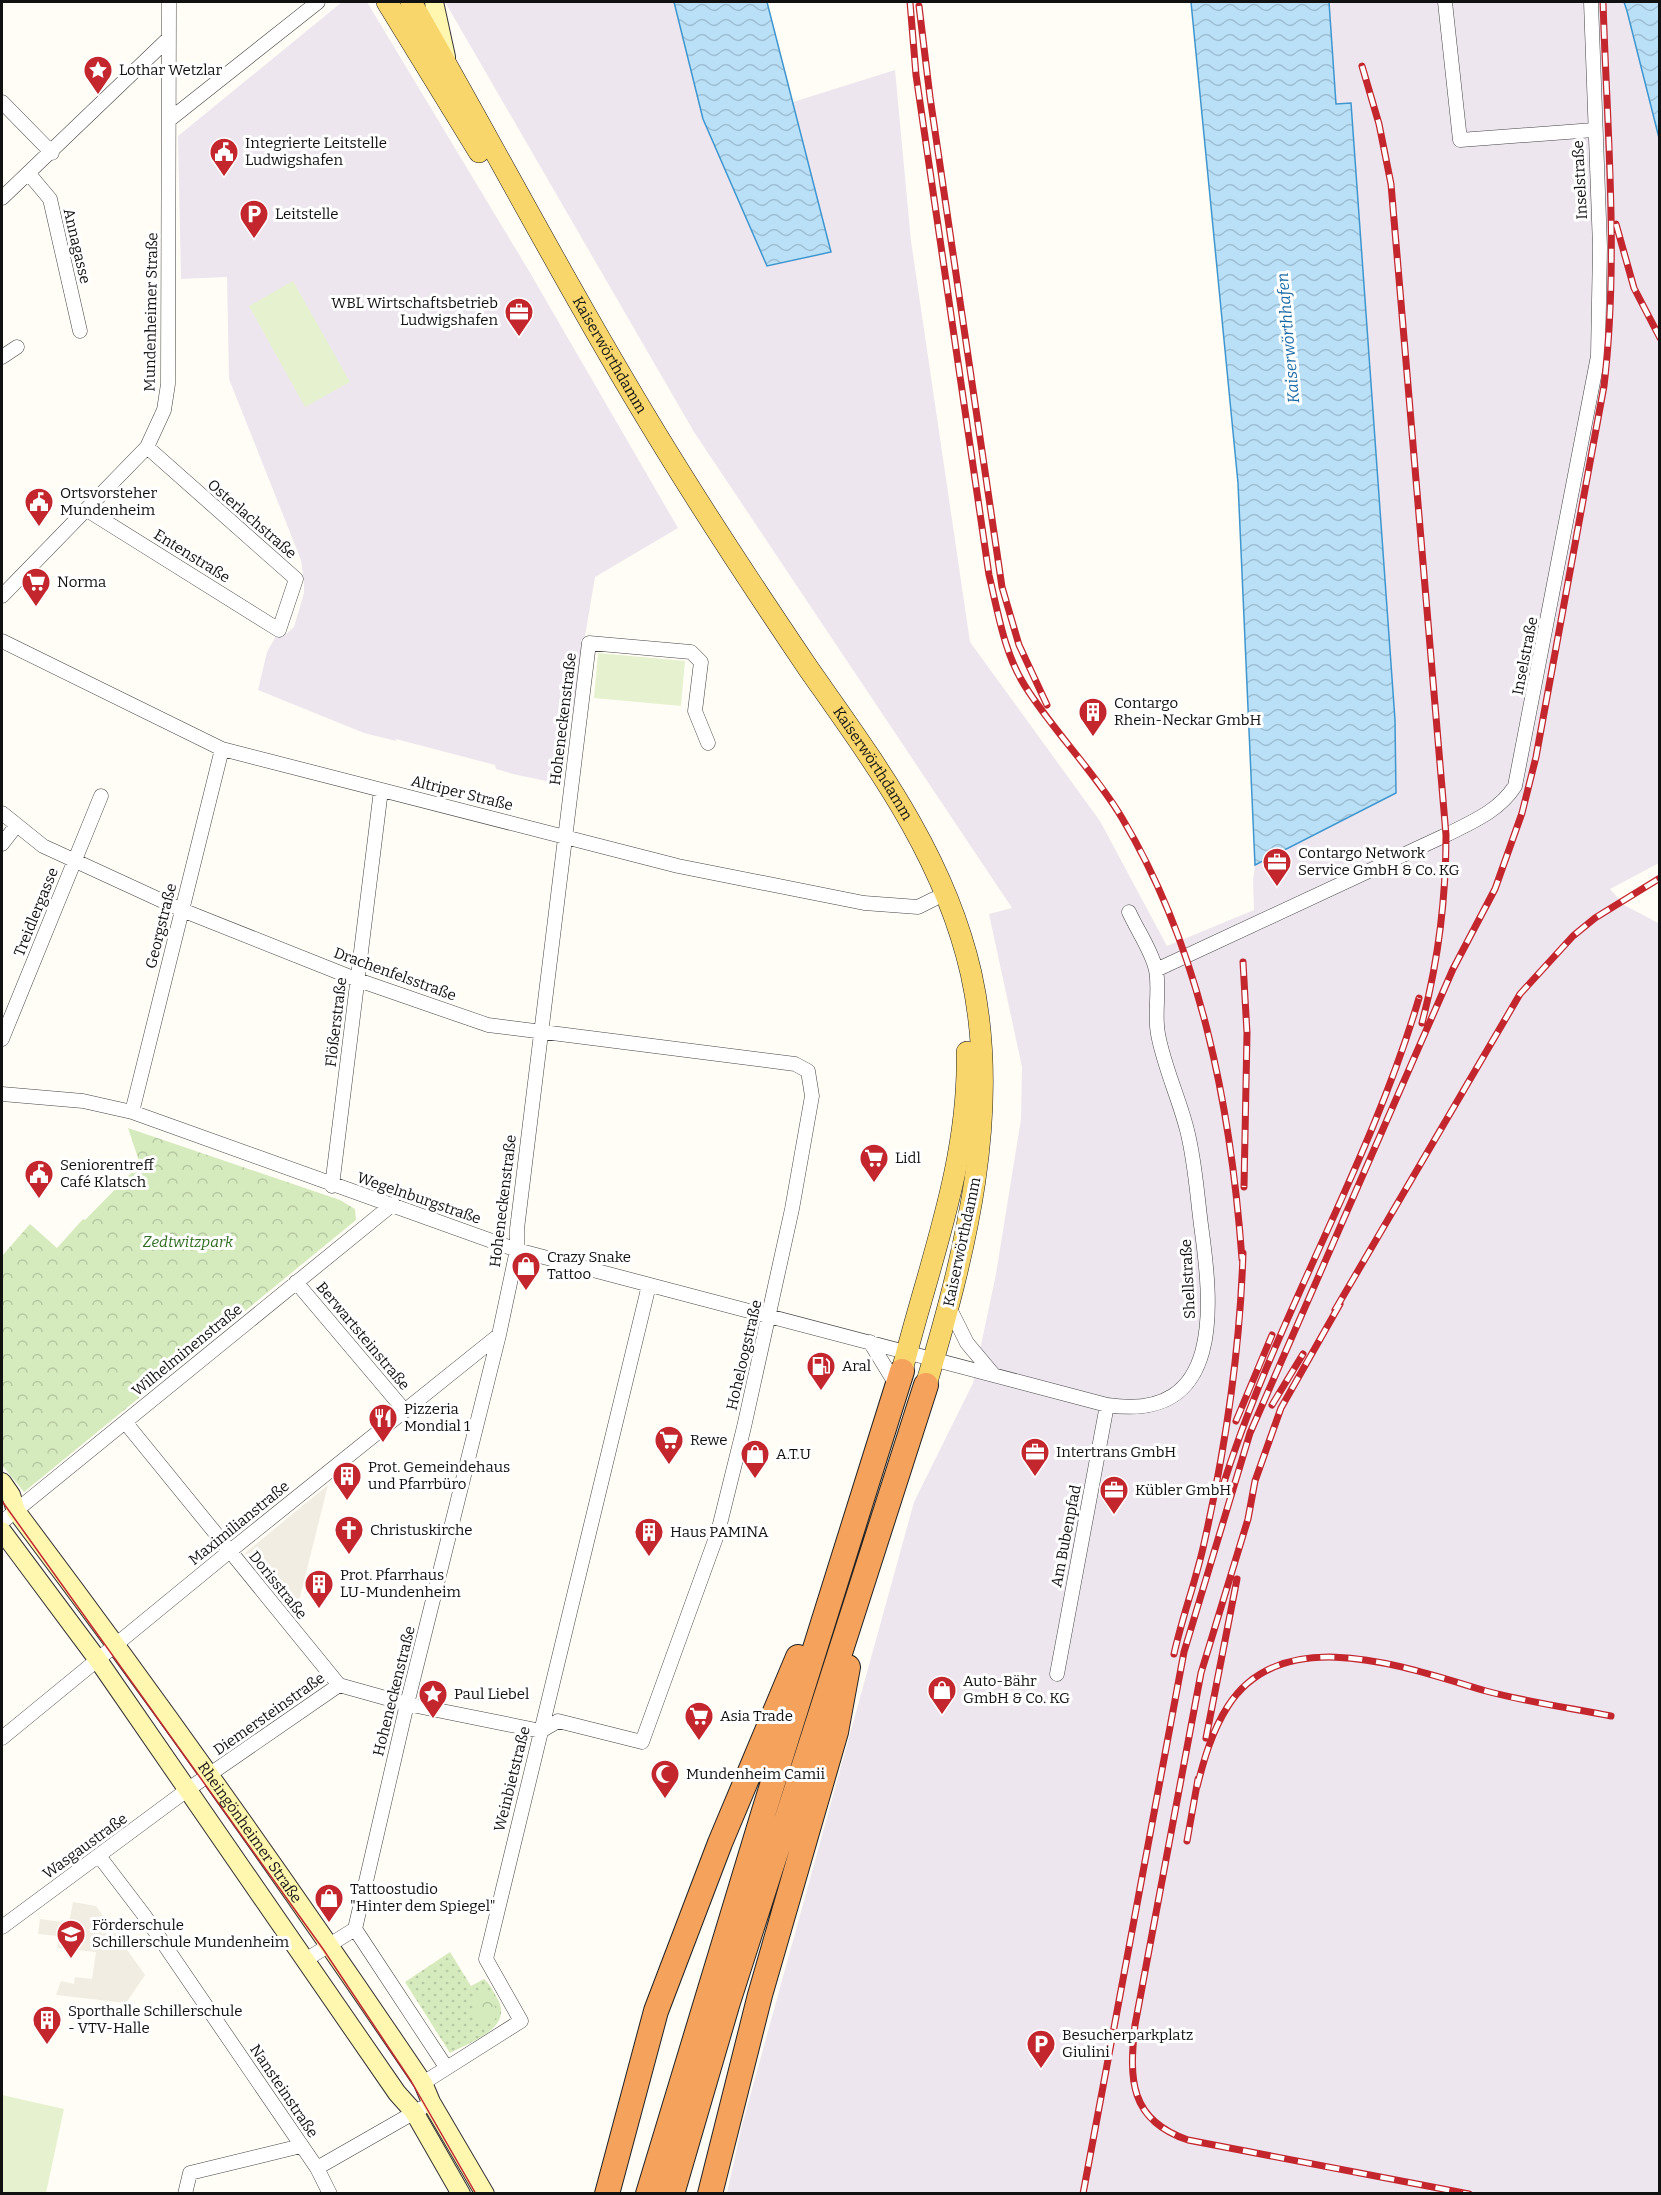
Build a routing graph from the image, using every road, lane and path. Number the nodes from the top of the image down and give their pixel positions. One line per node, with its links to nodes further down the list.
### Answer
1 (169, 2): 8 (street, Mundenheimer Straße)
2 (318, 2): 11 (street)
3 (387, 2): 33 (main road, Kaiserwörthdamm)
4 (411, 2): 9 (main road, Kaiserwörthdamm)
5 (434, 2): 9 (street)
6 (1445, 2): 12 (street, Inselstraße)
7 (1592, 2): 12 (street, Inselstraße)
8 (169, 38): 11 (street, Mundenheimer Straße); 13 (street)
9 (449, 68): 48 (main road, Kaiserwörthdamm)
10 (2, 102): 13 (street)
11 (168, 120): 19 (street, Mundenheimer Straße)
12 (1594, 130): 36 (street, Inselstraße)
13 (52, 153): 14 (street)
14 (29, 174): 15 (street); 16 (street, Annagasse)
15 (2, 198)
16 (80, 332)
17 (17, 347): 18 (street)
18 (2, 357)
19 (147, 447): 20 (street, Mundenheimer Straße); 22 (street, Osterlachstraße)
20 (87, 510): 21 (street, Mundenheimer Straße); 22 (street, Entenstraße)
21 (2, 596)
22 (279, 630)
23 (2, 641): 25 (street, Altriper Straße)
24 (708, 743): 30 (street, Hoheneckenstraße)
25 (222, 749): 26 (street, Altriper Straße); 34 (street, Georgstraße)
26 (381, 790): 30 (street, Altriper Straße); 37 (street, Flößerstraße)
27 (101, 796): 32 (street, Treidlergasse)
28 (2, 813): 29 (street, Drachenfelsstraße)
29 (16, 826): 31 (street); 32 (street, Drachenfelsstraße)
30 (565, 835): 33 (street, Altriper Straße); 38 (street, Hoheneckenstraße)
31 (2, 844)
32 (75, 861): 34 (street, Drachenfelsstraße); 39 (street, Treidlergasse)
33 (934, 899): 53 (main road, Kaiserwörthdamm)
34 (182, 910): 37 (street, Drachenfelsstraße); 42 (street, Georgstraße)
35 (1129, 912): 36 (street, Shellstraße)
36 (1156, 970): 56 (street, Shellstraße)
37 (358, 980): 38 (street, Drachenfelsstraße); 43 (street, Flößerstraße)
38 (539, 1031): 40 (street, Drachenfelsstraße); 45 (street, Hoheneckenstraße)
39 (2, 1039)
40 (808, 1071): 49 (street, Hoheloogstraße)
41 (2, 1094): 42 (street, Wegelnburgstraße)
42 (132, 1112): 43 (street, Wegelnburgstraße)
43 (332, 1186): 44 (street, Wegelnburgstraße)
44 (393, 1204): 45 (street, Wegelnburgstraße); 46 (street, Wilhelminenstraße)
45 (517, 1250): 47 (street, Wegelnburgstraße); 50 (street, Hoheneckenstraße)
46 (296, 1282): 57 (street, Berwartsteinstraße); 58 (street, Wilhelminenstraße)
47 (649, 1285): 49 (street, Wegelnburgstraße); 70 (street, Weinbietstraße)
48 (948, 1305): 52 (main road, Kaiserwörthdamm); 54 (street)
49 (770, 1317): 51 (street, Wegelnburgstraße); 70 (street, Hoheloogstraße)
50 (499, 1335): 57 (street, Maximilianstraße); 69 (street, Hoheneckenstraße)
51 (870, 1342): 53 (street); 53 (street, Wegelnburgstraße)
52 (934, 1359): 53 (street, Wegelnburgstraße); 54 (street, Shellstraße); 55 (main road, Kaiserwörthdamm)
53 (902, 1370): 62 (highway, Kaiserwörthdamm)
54 (995, 1375): 56 (street, Shellstraße)
55 (926, 1385): 64 (highway, Kaiserwörthdamm)
56 (1107, 1405): 67 (street, Am Bubenpfad)
57 (405, 1411): 63 (street, Maximilianstraße)
58 (125, 1422): 60 (street, Wilhelminenstraße); 63 (street, Dorisstraße)
59 (2, 1482): 60 (street, Rheingönheimer Straße)
60 (9, 1516): 65 (street, Rheingönheimer Straße)
61 (2, 1531): 66 (street, Rheingönheimer Straße)
62 (848, 1547): 89 (highway); 90 (highway)
63 (230, 1551): 65 (street, Maximilianstraße); 68 (street, Dorisstraße)
64 (853, 1614): 91 (highway); 92 (highway)
65 (117, 1645): 66 (street, Maximilianstraße); 72 (street, Rheingönheimer Straße)
66 (98, 1660): 71 (street, Maximilianstraße); 73 (street, Rheingönheimer Straße)
67 (1057, 1674)
68 (339, 1685): 69 (street); 72 (street, Diemersteinstraße)
69 (407, 1704): 70 (street); 76 (street, Hoheneckenstraße)
70 (541, 1731): 79 (street, Weinbietstraße)
71 (2, 1738)
72 (210, 1776): 73 (street, Diemersteinstraße); 77 (street, Rheingönheimer Straße)
73 (187, 1790): 74 (street, Wasgaustraße); 78 (street, Rheingönheimer Straße)
74 (99, 1856): 75 (street, Wasgaustraße); 83 (street, Nansteinstraße)
75 (2, 1927)
76 (355, 1929): 77 (street); 79 (street)
77 (329, 1944): 78 (street); 80 (street, Rheingönheimer Straße)
78 (307, 1959): 82 (street, Rheingönheimer Straße)
79 (446, 2067): 80 (street, Weinbietstraße)
80 (423, 2083): 81 (street, Rheingönheimer Straße)
81 (431, 2102): 82 (street); 88 (street, Rheingönheimer Straße)
82 (414, 2112): 84 (street); 87 (street, Rheingönheimer Straße)
83 (301, 2146): 84 (street, Nansteinstraße); 85 (street)
84 (317, 2168): 86 (street, Nansteinstraße)
85 (185, 2193)
86 (330, 2193)
87 (461, 2193)
88 (485, 2193)
89 (607, 2193)
90 (648, 2193)
91 (672, 2193)
92 (710, 2193)

